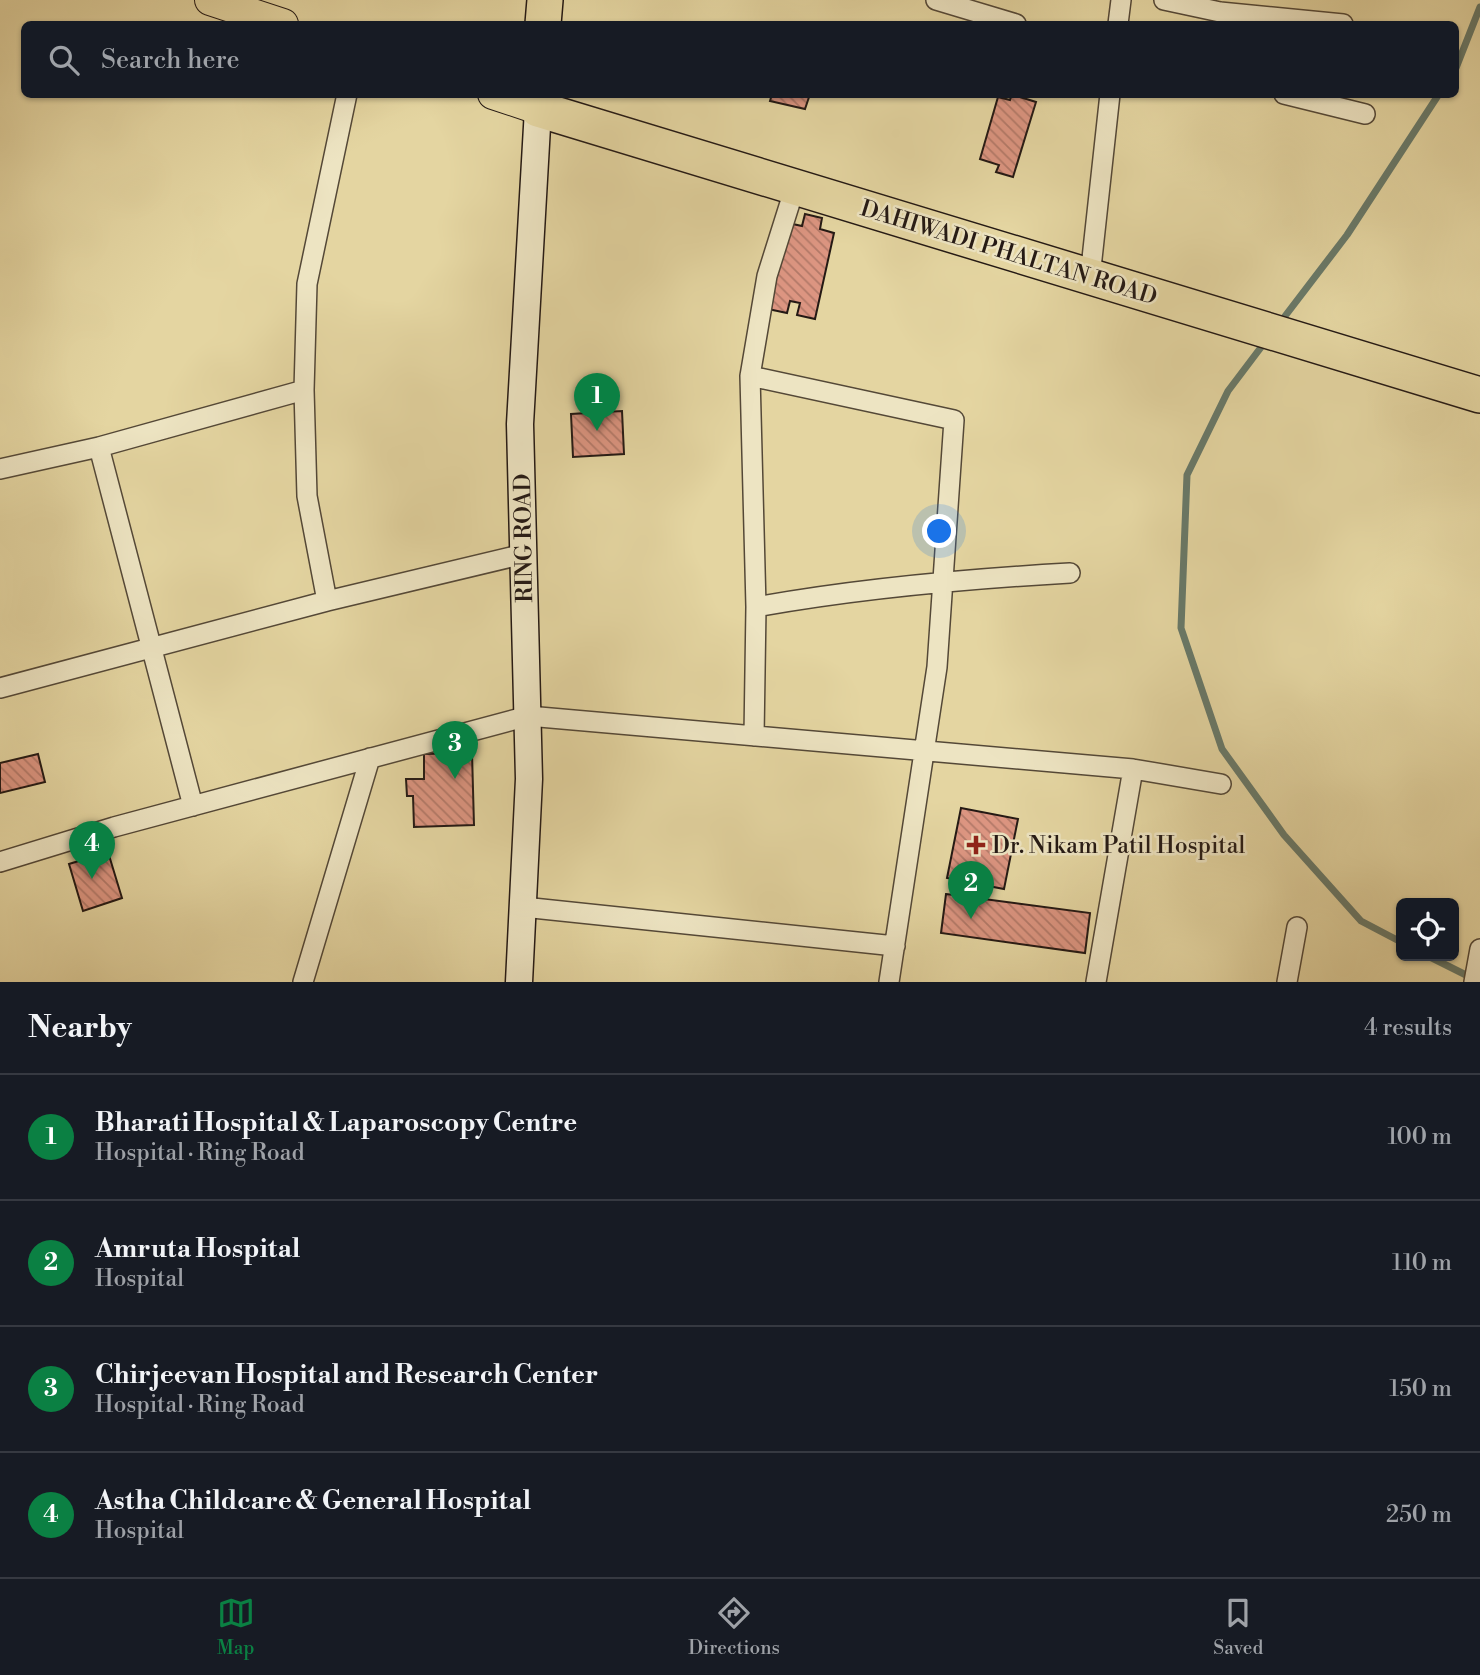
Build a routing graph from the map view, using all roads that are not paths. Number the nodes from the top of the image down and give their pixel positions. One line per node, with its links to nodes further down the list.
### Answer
1 (210, 0): 6 (main road)
2 (545, 0): 7 (highway)
3 (936, 0): 8 (street)
4 (1121, 0): 9 (street)
5 (1164, 0): 10 (street)
6 (270, 14)
7 (543, 21)
8 (1006, 21)
9 (1118, 21)
10 (1312, 21)
11 (346, 98): 20 (street)
12 (516, 98): 15 (main road)
13 (1110, 98): 18 (street)
14 (1300, 98): 16 (street)
15 (538, 102): 17 (highway, DAHIWADI PHALTAN ROAD); 24 (main road, RING ROAD)
16 (1365, 114)
17 (795, 187): 18 (highway, DAHIWADI PHALTAN ROAD); 19 (street)
18 (1090, 277): 21 (highway, DAHIWADI PHALTAN ROAD)
19 (750, 376): 26 (street); 28 (street)
20 (304, 390): 22 (street); 27 (street)
21 (1480, 395)
22 (99, 447): 23 (street); 29 (street)
23 (0, 469)
24 (524, 554): 27 (street); 31 (main road, RING ROAD)
25 (1070, 573): 26 (street)
26 (941, 580): 28 (street); 33 (street)
27 (327, 601): 29 (street)
28 (757, 607): 32 (street)
29 (150, 650): 30 (street); 37 (street)
30 (0, 688)
31 (527, 716): 32 (street); 34 (street); 39 (main road, RING ROAD)
32 (754, 736): 33 (street)
33 (926, 751): 35 (street); 41 (street)
34 (370, 758): 37 (street); 43 (street)
35 (1133, 769): 36 (street); 46 (street)
36 (1221, 784)
37 (193, 806): 38 (street)
38 (0, 862)
39 (523, 907): 41 (street); 44 (main road, RING ROAD)
40 (1297, 927): 47 (street)
41 (895, 946): 45 (street)
42 (1480, 949): 48 (street)
43 (303, 982)
44 (519, 982)
45 (889, 982)
46 (1096, 982)
47 (1287, 982)
48 (1474, 982)

